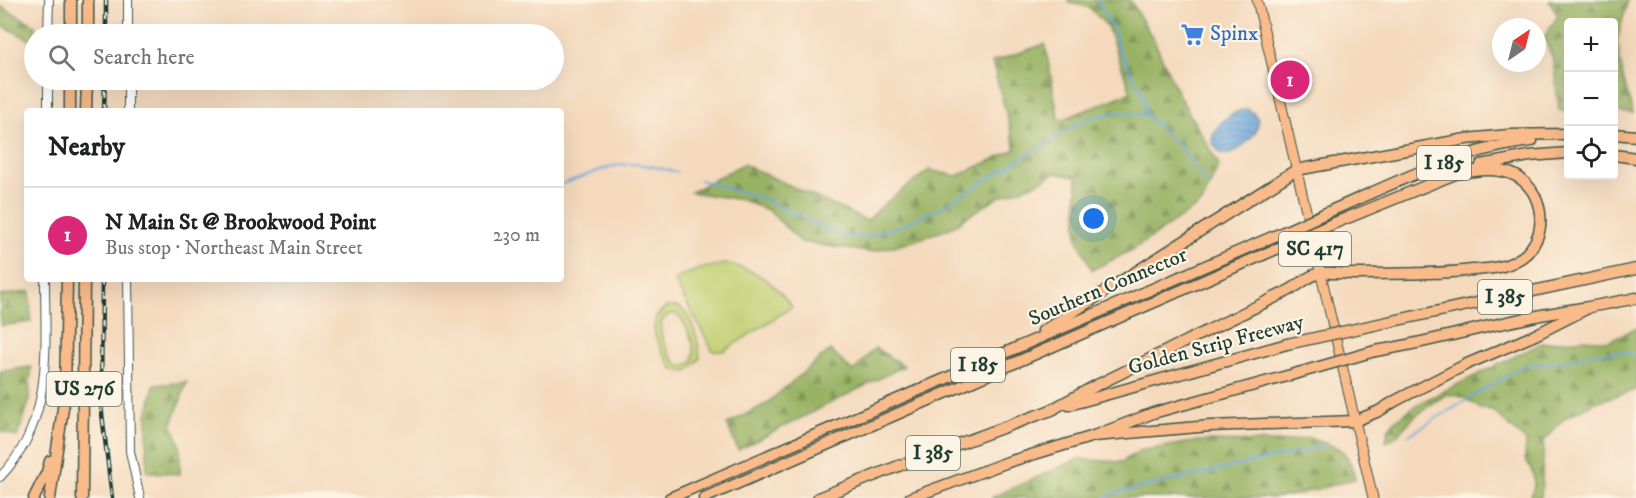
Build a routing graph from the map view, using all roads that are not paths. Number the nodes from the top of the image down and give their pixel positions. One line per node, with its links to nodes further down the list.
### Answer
1 (49, 0): 6 (street)
2 (72, 0): 7 (highway)
3 (88, 0): 8 (highway)
4 (128, 0): 9 (street)
5 (1257, 0): 25 (main road, SC 417)
6 (48, 24)
7 (71, 24)
8 (88, 24)
9 (128, 24)
10 (48, 90): 14 (street)
11 (70, 90): 15 (highway)
12 (87, 90): 16 (highway)
13 (128, 90): 17 (street)
14 (48, 108)
15 (70, 108)
16 (86, 108)
17 (128, 108)
18 (1618, 134): 20 (highway)
19 (1564, 135): 25 (highway)
20 (1636, 135)
21 (1564, 136): 35 (highway, Southern Connector / I 185, bridge)
22 (1564, 153): 26 (highway, Southern Connector / I 185)
23 (1618, 156): 24 (highway)
24 (1636, 158)
25 (1296, 170): 28 (main road, SC 417); 35 (highway)
26 (1449, 175): 28 (highway); 46 (highway, Southern Connector / I 185, bridge)
27 (1636, 269): 36 (highway, Golden Strip Freeway / I 385, bridge)
28 (1320, 272): 36 (highway); 38 (main road, SC 417)
29 (45, 282): 40 (street)
30 (67, 282): 37 (highway, US 276)
31 (84, 282): 43 (highway, US 276)
32 (128, 282): 44 (street)
33 (1636, 298): 34 (highway, I 385)
34 (1588, 308): 38 (highway); 39 (highway, I 385, bridge)
35 (1016, 348): 45 (highway, Southern Connector / I 185)
36 (1049, 411): 47 (highway, Golden Strip Freeway / I 385)
37 (62, 417): 41 (highway); 42 (highway, US 276)
38 (1355, 421): 39 (highway); 49 (main road, SC 417)
39 (1094, 436): 48 (highway, I 385)
40 (0, 477)
41 (34, 498)
42 (50, 498)
43 (82, 498)
44 (140, 498)
45 (670, 498)
46 (704, 498)
47 (818, 498)
48 (910, 498)
49 (1373, 498)

